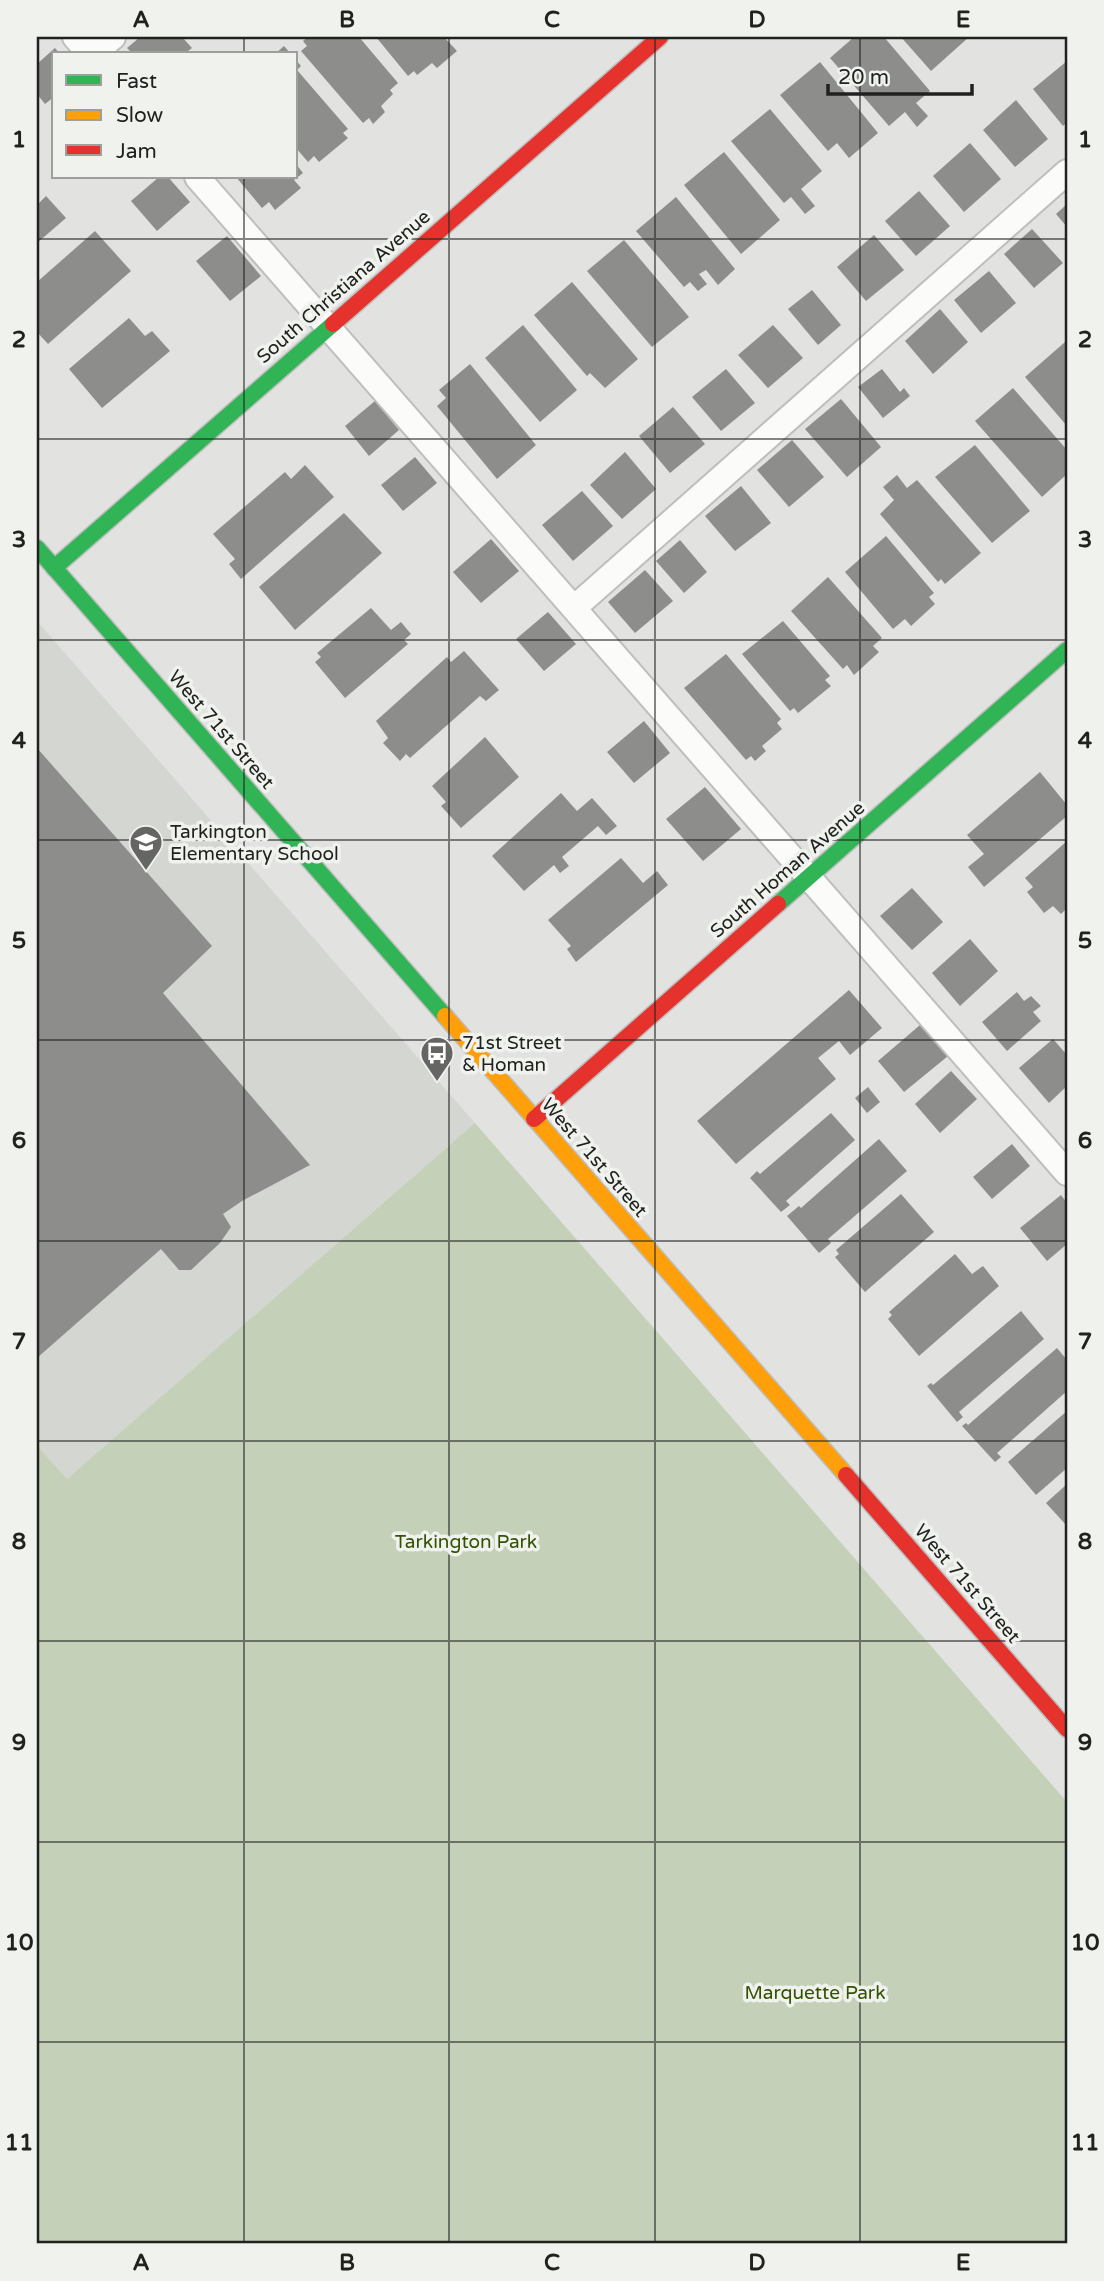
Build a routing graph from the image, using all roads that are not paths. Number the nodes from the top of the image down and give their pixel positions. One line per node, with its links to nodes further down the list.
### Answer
1 (75, 37): 4 (lane)
2 (113, 37): 5 (lane)
3 (660, 37): 8 (main road, South Christiana Avenue)
4 (90, 52)
5 (94, 52)
6 (1067, 172): 11 (lane)
7 (198, 178): 8 (lane)
8 (328, 327): 10 (main road, South Christiana Avenue); 11 (lane)
9 (37, 548): 10 (main road, West 71st Street)
10 (54, 568): 14 (main road, West 71st Street)
11 (574, 608): 13 (lane)
12 (1067, 650): 13 (main road, South Homan Avenue)
13 (809, 877): 14 (main road, South Homan Avenue); 15 (lane)
14 (534, 1119): 16 (main road, West 71st Street)
15 (1067, 1173)
16 (1067, 1728)

